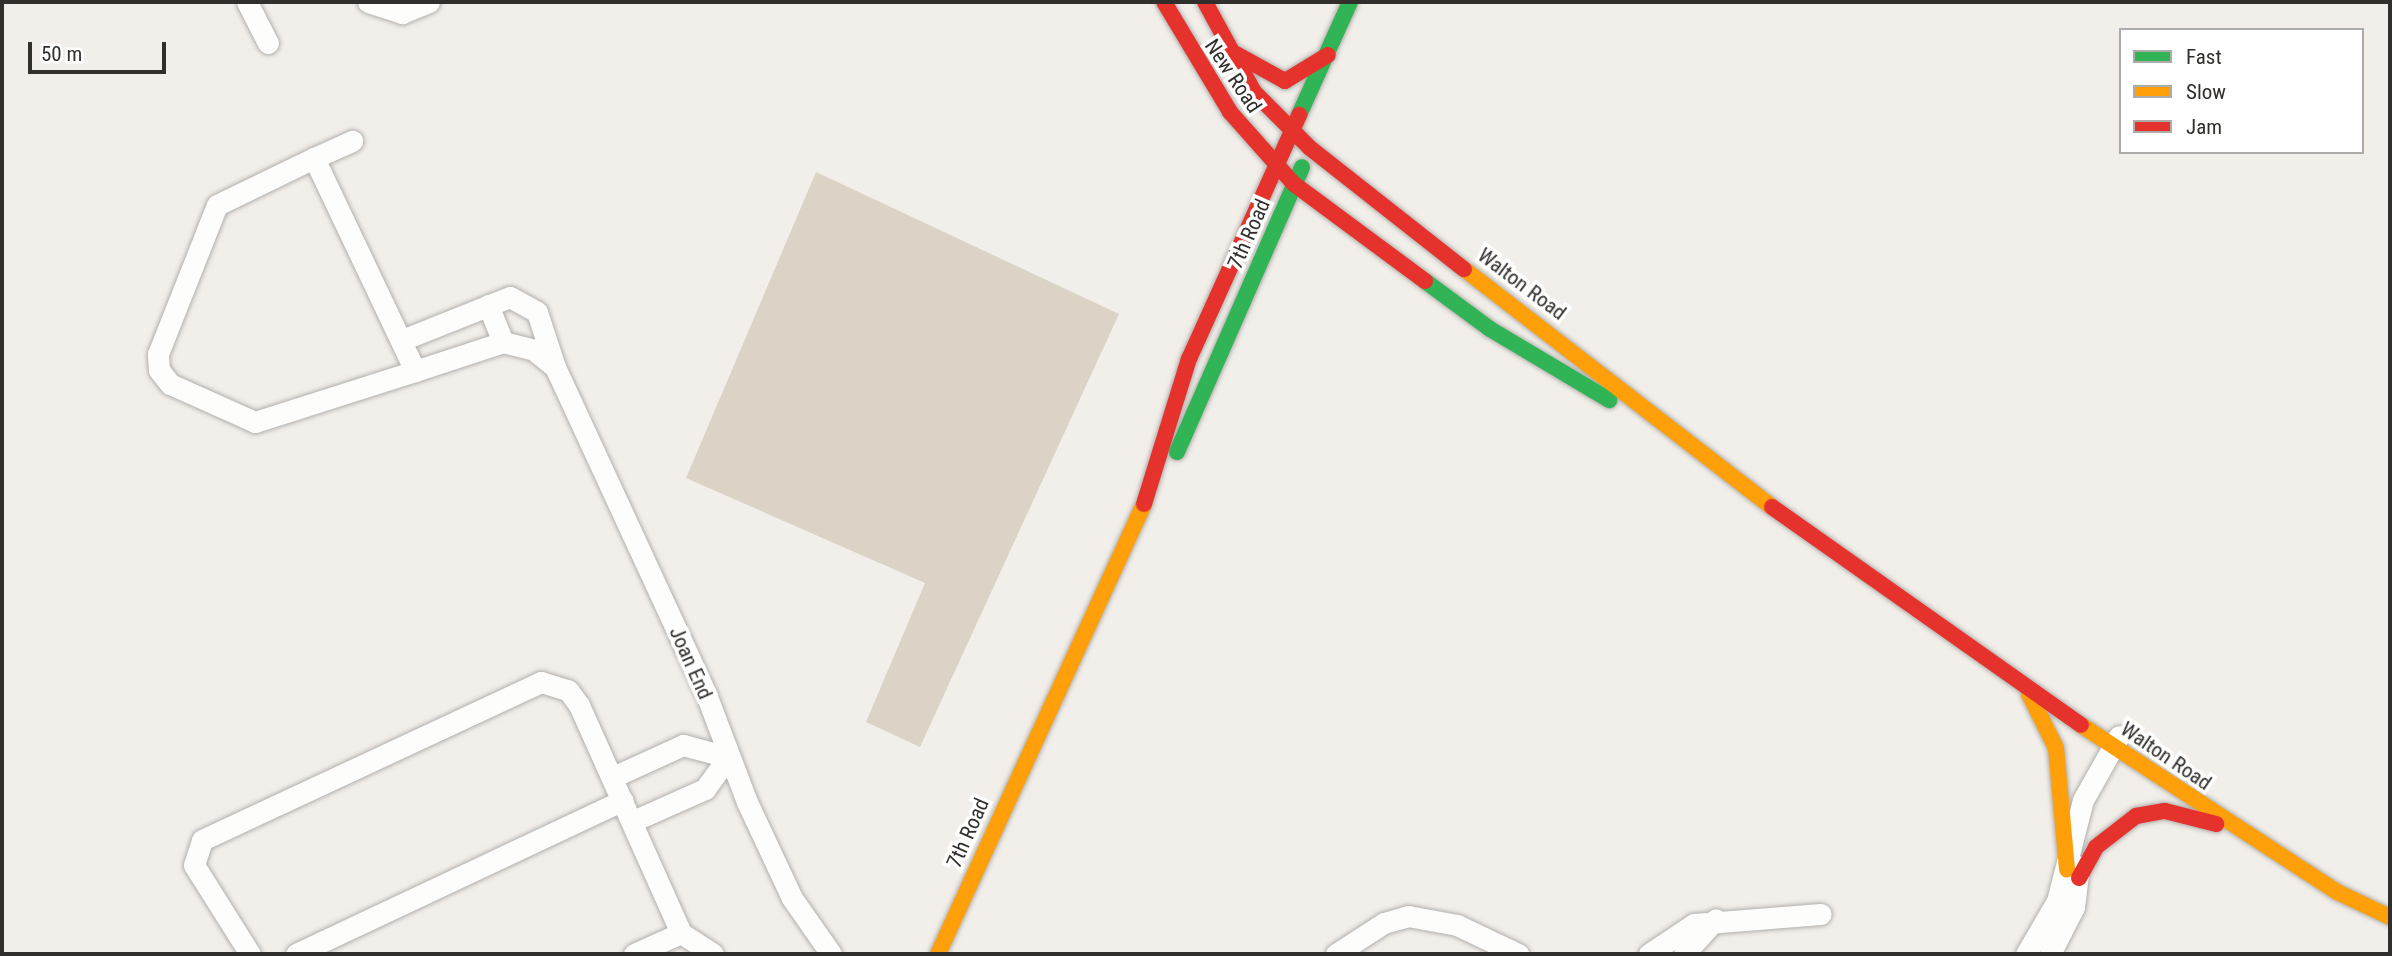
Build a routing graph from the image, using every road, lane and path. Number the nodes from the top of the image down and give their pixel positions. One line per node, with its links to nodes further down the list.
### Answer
1 (247, 2): 7 (street)
2 (368, 2): 3 (street)
3 (429, 2)
4 (1164, 2): 15 (main road, New Road)
5 (1205, 2): 8 (main road, New Road)
6 (1350, 2): 9 (main road, 7th Road)
7 (268, 43)
8 (1226, 47): 9 (main road); 11 (main road, New Road)
9 (1328, 55): 11 (main road, 7th Road)
10 (1319, 128): 13 (main road, 7th Road)
11 (1294, 131): 13 (main road, New Road); 15 (main road, 7th Road)
12 (352, 141): 14 (street)
13 (1310, 148): 16 (main road, 7th Road); 22 (main road, Walton Road)
14 (314, 158): 18 (street); 21 (street)
15 (1278, 166): 16 (main road, New Road); 23 (main road, 7th Road)
16 (1294, 184): 22 (main road, Walton Road); 23 (main road, 7th Road)
17 (488, 305): 18 (street); 19 (street); 20 (street, Joan End)
18 (402, 340): 21 (street)
19 (503, 342): 20 (street); 21 (street)
20 (555, 368): 28 (street, Joan End)
21 (415, 371)
22 (1704, 458): 24 (main road, Walton Road)
23 (1156, 478): 26 (main road, 7th Road)
24 (1928, 615): 25 (main road, Walton Road); 27 (main road, Walton Road)
25 (2025, 689): 27 (main road, Walton Road); 33 (main road)
26 (1042, 732): 44 (main road, 7th Road); 45 (main road, 7th Road)
27 (2120, 742): 32 (main road, Walton Road); 33 (street); 36 (main road, Walton Road)
28 (728, 757): 29 (street); 31 (street); 43 (street, Joan End)
29 (613, 777): 30 (street); 39 (street)
30 (623, 800): 31 (street); 40 (street)
31 (633, 821): 38 (street)
32 (2241, 831): 33 (main road); 36 (main road, Walton Road)
33 (2073, 874): 34 (street)
34 (2065, 904): 50 (street); 51 (street)
35 (1821, 914): 37 (street)
36 (2390, 915)
37 (1716, 919): 48 (street); 49 (street)
38 (681, 933): 41 (street); 42 (street)
39 (250, 954)
40 (296, 954)
41 (634, 954)
42 (713, 954)
43 (831, 954)
44 (938, 954)
45 (955, 954)
46 (1336, 954): 47 (street)
47 (1518, 954)
48 (1652, 954)
49 (1684, 954)
50 (2026, 954)
51 (2050, 954)

